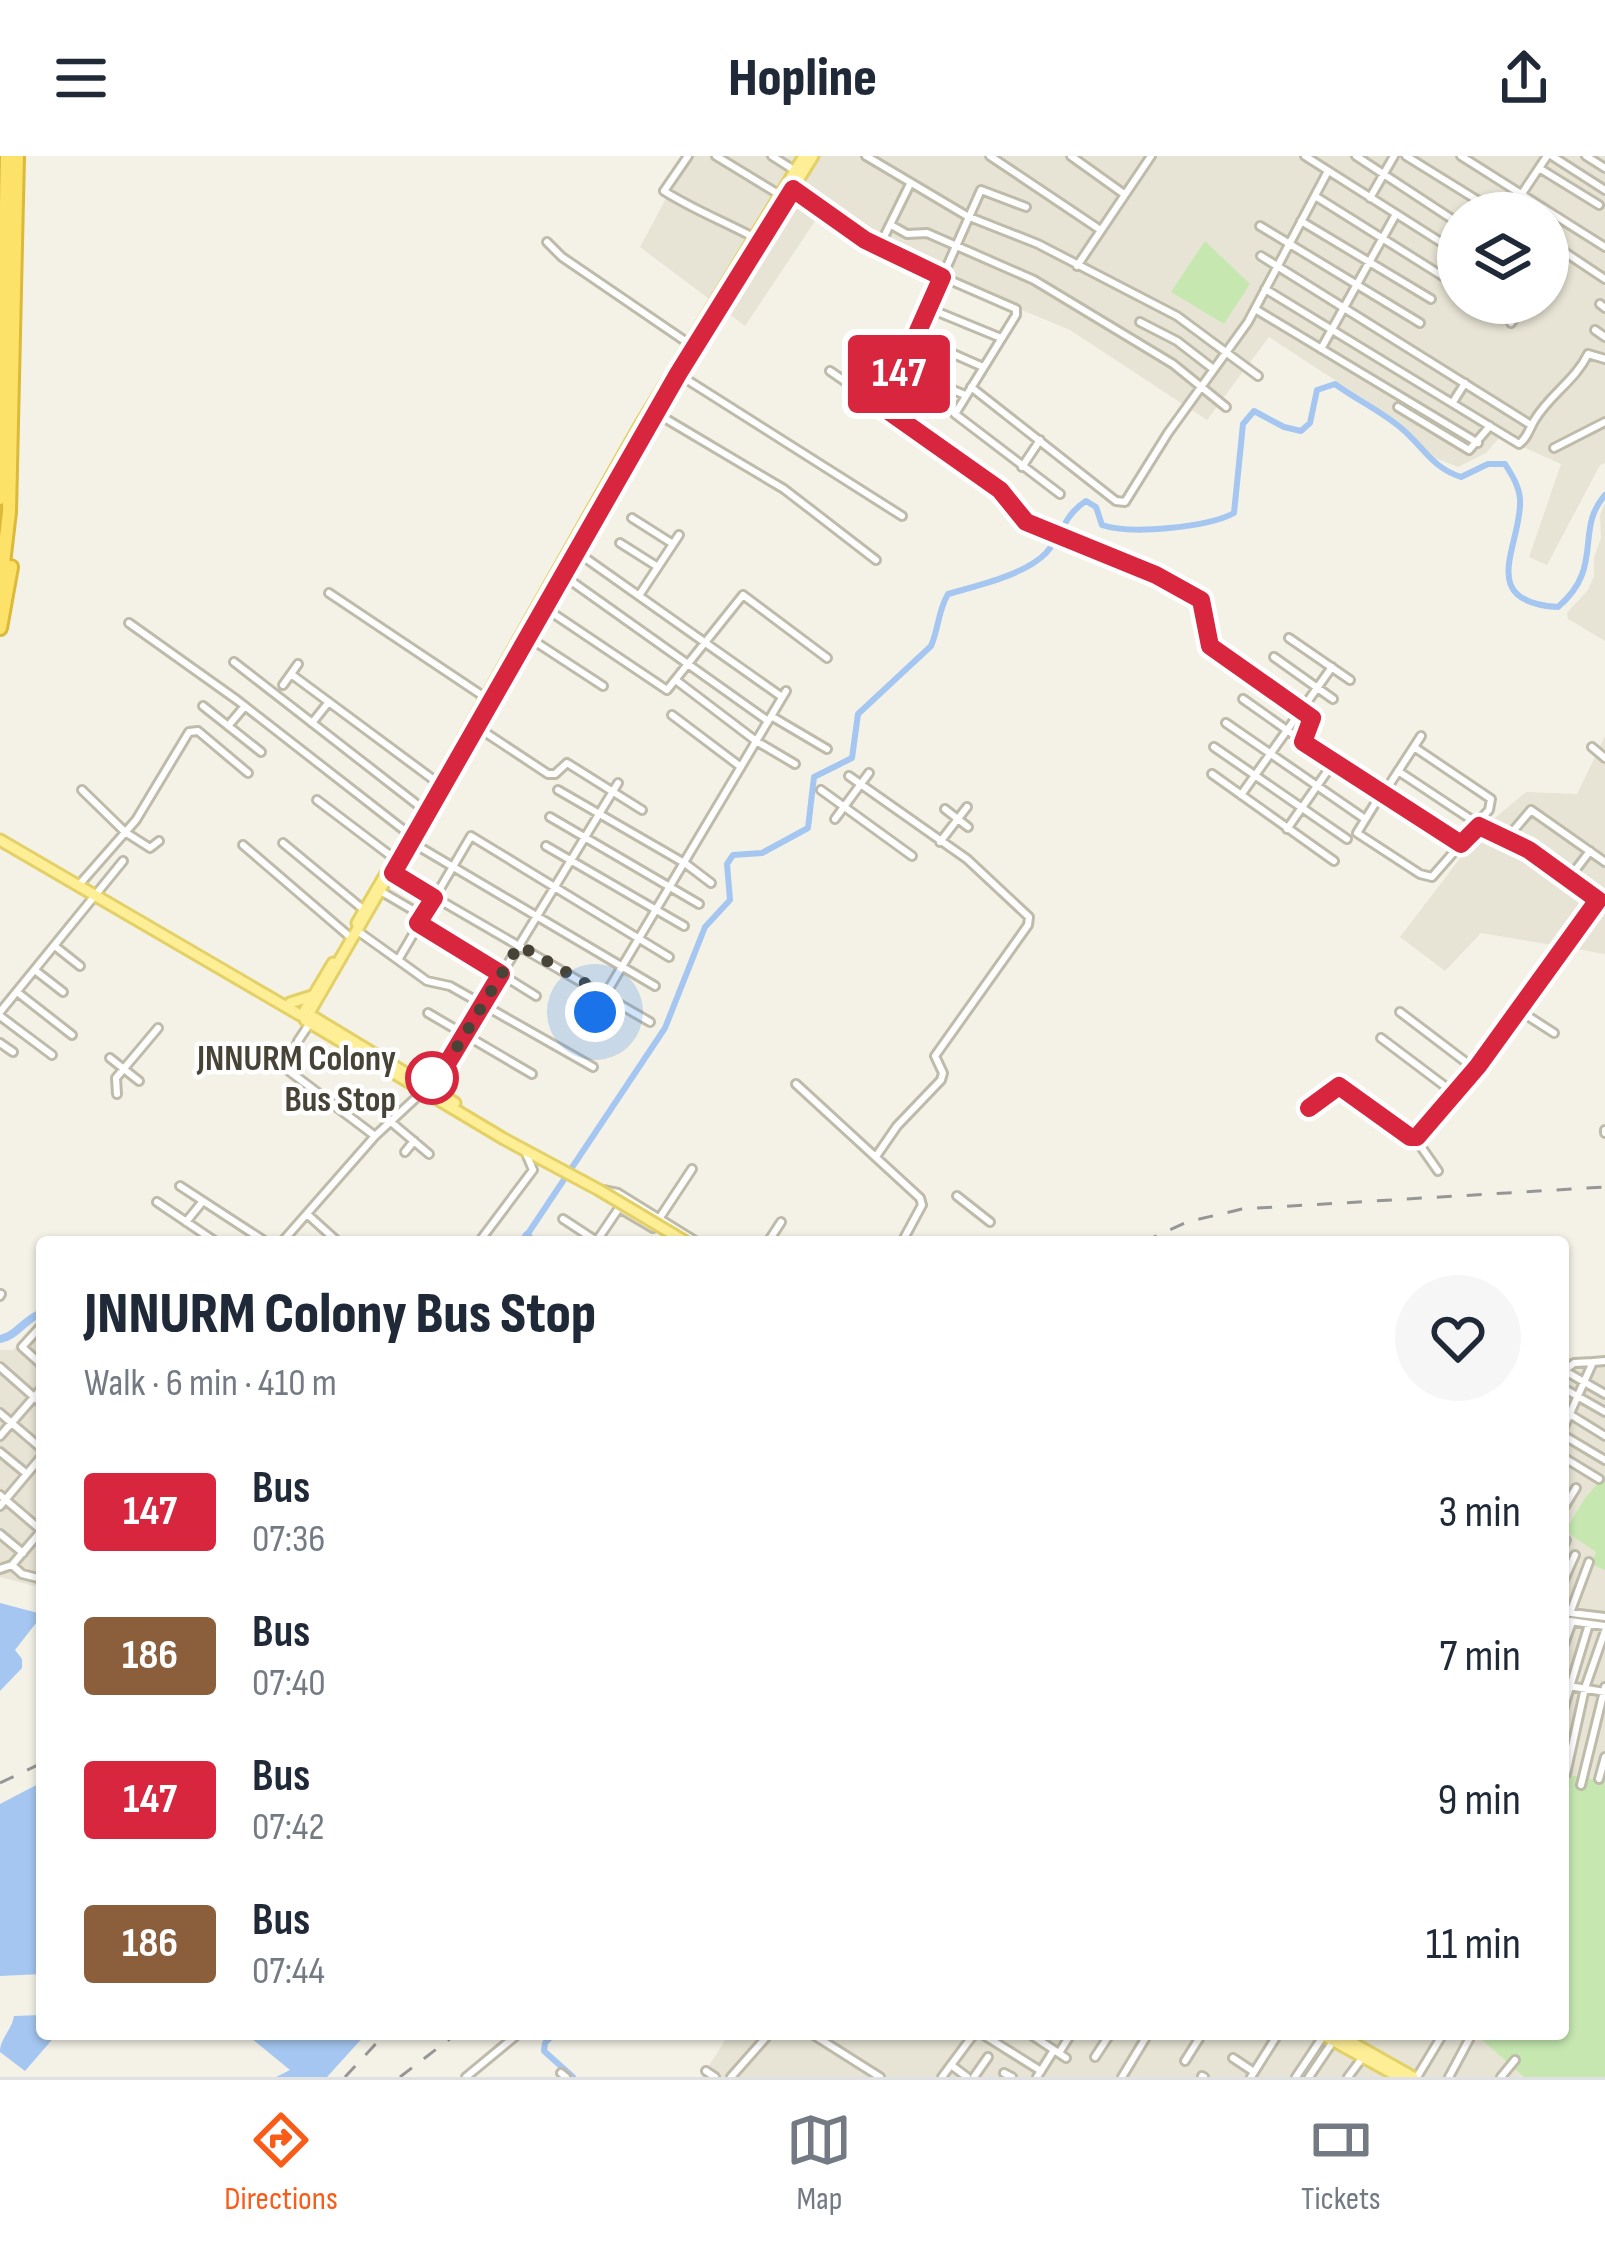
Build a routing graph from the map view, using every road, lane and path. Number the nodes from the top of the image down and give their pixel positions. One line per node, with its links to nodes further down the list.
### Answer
1 (7, 156): 97 (highway)
2 (17, 156): 97 (highway)
3 (688, 156): 43 (street)
4 (716, 156): 30 (street)
5 (772, 156): 20 (street)
6 (809, 156): 20 (main road); 24 (main road)
7 (866, 156): 23 (street)
8 (990, 156): 42 (street)
9 (1071, 156): 29 (street)
10 (1305, 156): 21 (street)
11 (1356, 156): 22 (street)
12 (1394, 156): 22 (street)
13 (1406, 156): 26 (street)
14 (1461, 156): 27 (street)
15 (1550, 156): 18 (street); 25 (street)
16 (1586, 156): 19 (street)
17 (1148, 157): 29 (street)
18 (1540, 168): 28 (street); 33 (street)
19 (1605, 168)
20 (795, 171): 30 (main road)
21 (1328, 171): 31 (street); 32 (street)
22 (1384, 174): 32 (street); 35 (street)
23 (910, 184): 37 (street); 40 (street)
24 (793, 189): 50 (street); 80 (main road)
25 (1605, 190)
26 (1464, 192)
27 (1519, 192)
28 (1523, 192)
29 (1124, 194): 42 (street)
30 (780, 195): 43 (main road)
31 (1315, 196): 38 (street); 44 (street)
32 (1370, 198): 36 (street)
33 (1599, 205)
34 (1026, 207): 37 (street)
35 (1437, 209)
36 (1396, 214): 44 (street); 45 (street)
37 (967, 216): 48 (street); 54 (street)
38 (1301, 221): 47 (street); 53 (street)
39 (1569, 224): 49 (street)
40 (891, 225): 48 (street); 50 (street)
41 (1260, 226): 47 (street)
42 (1099, 229): 54 (street)
43 (753, 237): 72 (main road)
44 (1383, 238): 53 (street); 56 (street)
45 (1437, 240)
46 (547, 242): 72 (street)
47 (1289, 244): 55 (street); 59 (street)
48 (955, 246): 57 (street); 84 (street)
49 (1605, 247)
50 (879, 248): 57 (street)
51 (1569, 255): 58 (street)
52 (1261, 256): 55 (street)
53 (1371, 260): 59 (street); 61 (street)
54 (1077, 266): 74 (street)
55 (1277, 266): 60 (street); 62 (street)
56 (1437, 273)
57 (942, 277): 63 (street); 71 (street)
58 (1605, 279)
59 (1358, 283): 62 (street); 66 (street)
60 (1265, 289): 64 (street); 67 (street)
61 (1431, 299)
62 (1346, 305): 67 (street); 82 (street)
63 (928, 308): 70 (street); 71 (street)
64 (1255, 310): 73 (street); 74 (street)
65 (1140, 322): 78 (street)
66 (1420, 323)
67 (1334, 327): 73 (street); 86 (street)
68 (1595, 330): 69 (street)
69 (1605, 337)
70 (915, 338): 76 (street); 77 (street)
71 (1001, 338): 76 (street)
72 (688, 344): 106 (main road)
73 (1321, 349): 95 (street)
74 (1225, 353): 78 (street); 81 (street)
75 (1605, 359): 92 (street)
76 (983, 367): 83 (street)
77 (902, 368): 85 (street); 89 (street)
78 (1213, 368): 84 (street)
79 (830, 370): 89 (street)
80 (678, 374): 90 (main road); 101 (street)
81 (1258, 376)
82 (1465, 383): 86 (street); 92 (street)
83 (971, 387): 85 (street); 94 (street)
84 (1199, 388): 87 (street); 94 (street)
85 (965, 395): 98 (street)
86 (1453, 402): 93 (street)
87 (1226, 407)
88 (1398, 407): 95 (street)
89 (884, 408): 137 (street)
90 (656, 412): 106 (main road); 107 (street)
91 (1605, 422): 96 (street)
92 (1531, 425): 93 (street)
93 (1490, 426): 95 (street)
94 (1040, 440): 98 (street)
95 (1478, 443)
96 (1554, 448)
97 (4, 466): 100 (highway); 110 (highway); 115 (highway)
98 (1022, 467): 99 (street)
99 (1060, 494)
100 (0, 498)
101 (902, 516)
102 (632, 518): 105 (street)
103 (679, 536): 105 (street)
104 (620, 543): 108 (street)
105 (674, 544): 108 (street)
106 (574, 550): 109 (main road); 112 (street); 131 (main road)
107 (876, 560)
108 (658, 567): 112 (street)
109 (564, 576): 113 (main road); 123 (street)
110 (0, 590)
111 (329, 592): 131 (street)
112 (640, 593): 118 (street)
113 (545, 608): 116 (main road); 127 (street)
114 (129, 623): 136 (street)
115 (0, 628)
116 (528, 637): 129 (street); 143 (main road)
117 (1289, 638): 124 (street)
118 (706, 642): 120 (street); 123 (street); 139 (street)
119 (1274, 657): 130 (street)
120 (827, 658)
121 (234, 662): 141 (street)
122 (298, 664): 125 (street)
123 (689, 665): 127 (street); 139 (street)
124 (1332, 667): 126 (street); 130 (street)
125 (291, 674): 128 (street); 134 (street)
126 (1350, 680)
127 (677, 681): 146 (street)
128 (283, 685)
129 (602, 686)
130 (1317, 687): 133 (street); 137 (street)
131 (486, 698): 164 (main road)
132 (1243, 699): 144 (street)
133 (1333, 699)
134 (328, 702): 141 (street); 164 (street)
135 (202, 706): 142 (street)
136 (245, 706): 142 (street); 190 (street)
137 (1301, 710): 144 (street); 147 (street)
138 (672, 715): 157 (street)
139 (769, 719): 146 (street); 151 (street)
140 (1226, 723): 153 (street)
141 (312, 724): 179 (street)
142 (228, 727): 152 (street)
143 (477, 727): 171 (street); 190 (main road)
144 (1287, 730): 147 (street); 153 (street)
145 (1421, 736): 149 (street)
146 (756, 741): 156 (street); 157 (street)
147 (1303, 742): 155 (street)
148 (1214, 746): 163 (street)
149 (1414, 747): 158 (street); 186 (street)
150 (1592, 748): 154 (street)
151 (827, 749)
152 (261, 752)
153 (1270, 753): 163 (street); 167 (street)
154 (1605, 758)
155 (1333, 763): 167 (street); 172 (street)
156 (795, 764)
157 (741, 766): 208 (street)
158 (1398, 771): 172 (street); 186 (street)
159 (248, 773): 189 (street)
160 (869, 773): 166 (street)
161 (1212, 774): 173 (street)
162 (849, 776): 166 (street)
163 (1255, 776): 173 (street); 178 (street)
164 (438, 783): 179 (main road)
165 (618, 784): 171 (street)
166 (860, 784): 175 (street); 196 (street)
167 (1317, 786): 178 (street); 185 (street)
168 (82, 790): 189 (street)
169 (558, 790): 181 (street)
170 (821, 790): 175 (street)
171 (613, 792): 180 (street); 181 (street)
172 (1383, 794): 185 (street); 198 (street)
173 (1241, 795): 188 (street)
174 (317, 800): 203 (street)
175 (844, 807): 183 (street); 202 (street)
176 (967, 807): 184 (street)
177 (945, 808): 184 (street)
178 (1302, 808): 188 (street); 194 (street)
179 (423, 809): 190 (main road)
180 (642, 810)
181 (599, 816): 193 (street); 208 (street)
182 (550, 817): 193 (street)
183 (835, 819)
184 (957, 819): 187 (street); 196 (street)
185 (1365, 819): 198 (street)
186 (1478, 824): 191 (street); 198 (street)
187 (968, 827)
188 (1287, 829): 205 (street)
189 (125, 832): 195 (street); 213 (street)
190 (410, 838): 203 (main road); 209 (street); 210 (main road)
191 (1508, 838): 201 (street); 211 (street)
192 (0, 839): 213 (main road)
193 (585, 839): 206 (street); 214 (street)
194 (1347, 839)
195 (159, 841)
196 (940, 842): 276 (street)
197 (283, 844): 221 (street)
198 (1461, 844)
199 (243, 845): 225 (street)
200 (546, 845): 206 (street)
201 (1590, 851): 207 (street); 211 (street)
202 (912, 856)
203 (394, 859): 221 (main road)
204 (123, 861): 217 (street)
205 (1334, 861)
206 (571, 862): 215 (street); 220 (street)
207 (1605, 862)
208 (683, 863): 212 (street); 214 (street)
209 (453, 867): 215 (street); 218 (street); 222 (street)
210 (393, 873): 216 (main road); 218 (street)
211 (1570, 878): 243 (street)
212 (711, 883)
213 (78, 886): 217 (main road)
214 (669, 887): 219 (street); 220 (street)
215 (554, 890): 222 (street); 226 (street)
216 (382, 892): 223 (street); 225 (main road)
217 (95, 896): 228 (street); 236 (main road)
218 (434, 898): 223 (street); 227 (street)
219 (699, 904)
220 (655, 909): 224 (street); 226 (street)
221 (364, 910): 225 (main road)
222 (537, 917): 227 (street); 232 (street)
223 (421, 920): 230 (street); 234 (street)
224 (684, 926)
225 (354, 934): 230 (street); 246 (main road)
226 (637, 937): 229 (street); 232 (street)
227 (519, 945): 234 (street); 239 (street)
228 (56, 947): 231 (street); 233 (street)
229 (669, 957)
230 (398, 960): 242 (street)
231 (80, 966)
232 (621, 966): 235 (street); 239 (street)
233 (36, 971): 237 (street); 238 (street)
234 (501, 974): 240 (street); 242 (street)
235 (655, 986)
236 (258, 990): 241 (main road); 246 (main road)
237 (17, 992): 248 (street); 252 (street)
238 (63, 992)
239 (604, 994): 244 (street); 249 (street)
240 (536, 996)
241 (290, 1003): 246 (main road); 246 (main road)
242 (482, 1006): 253 (street); 259 (street)
243 (1520, 1011): 251 (street); 261 (street)
244 (595, 1012)
245 (1400, 1012): 261 (street)
246 (309, 1013): 265 (main road); 270 (street)
247 (428, 1013): 253 (street)
248 (0, 1014): 257 (street)
249 (650, 1022)
250 (158, 1028): 260 (street)
251 (1554, 1033)
252 (72, 1035)
253 (464, 1036): 262 (street); 265 (street)
254 (1381, 1038): 266 (street)
255 (0, 1043): 256 (street)
256 (13, 1052)
257 (52, 1055)
258 (110, 1058): 260 (street)
259 (593, 1067)
260 (124, 1069): 263 (street); 267 (street)
261 (1475, 1069): 266 (street)
262 (532, 1074)
263 (139, 1081)
264 (796, 1084): 276 (street)
265 (428, 1087): 269 (street); 273 (main road)
266 (1454, 1093): 271 (street)
267 (117, 1094)
268 (1309, 1108): 271 (street)
269 (391, 1122): 270 (street); 272 (street)
270 (376, 1136): 285 (street)
271 (1415, 1138): 278 (street)
272 (414, 1141): 274 (street); 275 (street)
273 (525, 1147): 280 (main road); 297 (street)
274 (405, 1152)
275 (429, 1154)
276 (878, 1155): 303 (street)
277 (692, 1169): 286 (street)
278 (1438, 1171)
279 (180, 1186): 282 (street)
280 (599, 1190): 284 (street, bridge); 286 (street, bridge); 300 (main road, bridge)
281 (957, 1196): 290 (street)
282 (203, 1201): 288 (street); 293 (street)
283 (157, 1202): 288 (street)
284 (615, 1205): 286 (street); 299 (street)
285 (307, 1214): 291 (street); 296 (street)
286 (659, 1218): 301 (street)
287 (562, 1219): 298 (street)
288 (187, 1222): 292 (street)
289 (781, 1222): 302 (street)
290 (990, 1222)
291 (291, 1232): 294 (street); 295 (street)
292 (207, 1236)
293 (257, 1236)
294 (287, 1236)
295 (295, 1236)
296 (331, 1236)
297 (484, 1236)
298 (588, 1236)
299 (600, 1236)
300 (676, 1236)
301 (688, 1236)
302 (772, 1236)
303 (908, 1236)
304 (36, 1332): 305 (street)
305 (36, 1360)
306 (1605, 1361): 307 (street)
307 (1592, 1364): 308 (street); 311 (street); 312 (street)
308 (1569, 1367)
309 (0, 1368): 316 (street)
310 (1569, 1374): 312 (street)
311 (1605, 1375)
312 (1586, 1383): 314 (street); 317 (street)
313 (1569, 1391): 317 (street)
314 (1605, 1394)
315 (36, 1395): 316 (street)
316 (34, 1397): 322 (street)
317 (1579, 1397): 318 (street); 319 (street)
318 (1569, 1410)
319 (1605, 1412)
320 (0, 1413): 322 (street)
321 (1569, 1413): 325 (street)
322 (11, 1423): 323 (street); 326 (street)
323 (0, 1436)
324 (1569, 1436): 328 (street)
325 (1605, 1436)
326 (36, 1446)
327 (0, 1452): 331 (street)
328 (1605, 1460)
329 (36, 1461): 331 (street)
330 (1569, 1461): 332 (street)
331 (27, 1474): 335 (street)
332 (1599, 1479)
333 (1576, 1488): 334 (street)
334 (1569, 1499)
335 (2, 1500): 336 (street)
336 (36, 1526)
337 (0, 1534): 339 (street)
338 (36, 1538): 339 (street)
339 (22, 1553): 342 (street)
340 (1575, 1555): 343 (street)
341 (1589, 1562): 346 (street)
342 (13, 1564): 344 (street); 345 (street)
343 (1569, 1568)
344 (0, 1569)
345 (36, 1578)
346 (1569, 1612)
347 (1569, 1617): 350 (street)
348 (1569, 1618): 349 (street)
349 (1589, 1624): 350 (street); 351 (street)
350 (1605, 1624): 353 (street)
351 (1569, 1677)
352 (1569, 1685): 353 (street)
353 (1585, 1688): 354 (street); 356 (street)
354 (1605, 1690): 358 (street)
355 (1605, 1757): 357 (street)
356 (1569, 1760)
357 (1599, 1779)
358 (1581, 1785)
359 (511, 2040): 388 (street)
360 (765, 2040): 390 (street)
361 (821, 2040): 391 (street)
362 (973, 2040): 384 (street)
363 (987, 2040): 386 (street)
364 (1039, 2040): 376 (street)
365 (1068, 2040): 378 (street)
366 (1106, 2040): 379 (street)
367 (1144, 2040): 394 (street)
368 (1198, 2040): 383 (street)
369 (1274, 2040): 387 (street)
370 (1326, 2040): 395 (street)
371 (1327, 2040): 396 (street)
372 (1336, 2040): 377 (main road)
373 (1363, 2040): 377 (street)
374 (1439, 2040): 399 (street)
375 (1469, 2040): 400 (street)
376 (1042, 2042): 378 (street)
377 (1359, 2052): 397 (street); 398 (main road); 399 (main road)
378 (1060, 2054): 386 (street)
379 (1095, 2056)
380 (988, 2057): 393 (street)
381 (1232, 2058): 387 (street)
382 (1515, 2060): 401 (street)
383 (1185, 2061)
384 (950, 2065): 392 (street); 393 (street)
385 (706, 2071): 389 (street)
386 (1039, 2074)
387 (1253, 2074)
388 (466, 2077)
389 (715, 2077)
390 (731, 2077)
391 (880, 2077)
392 (941, 2077)
393 (970, 2077)
394 (1122, 2077)
395 (1296, 2077)
396 (1310, 2077)
397 (1348, 2077)
398 (1399, 2077)
399 (1415, 2077)
400 (1449, 2077)
401 (1501, 2077)

